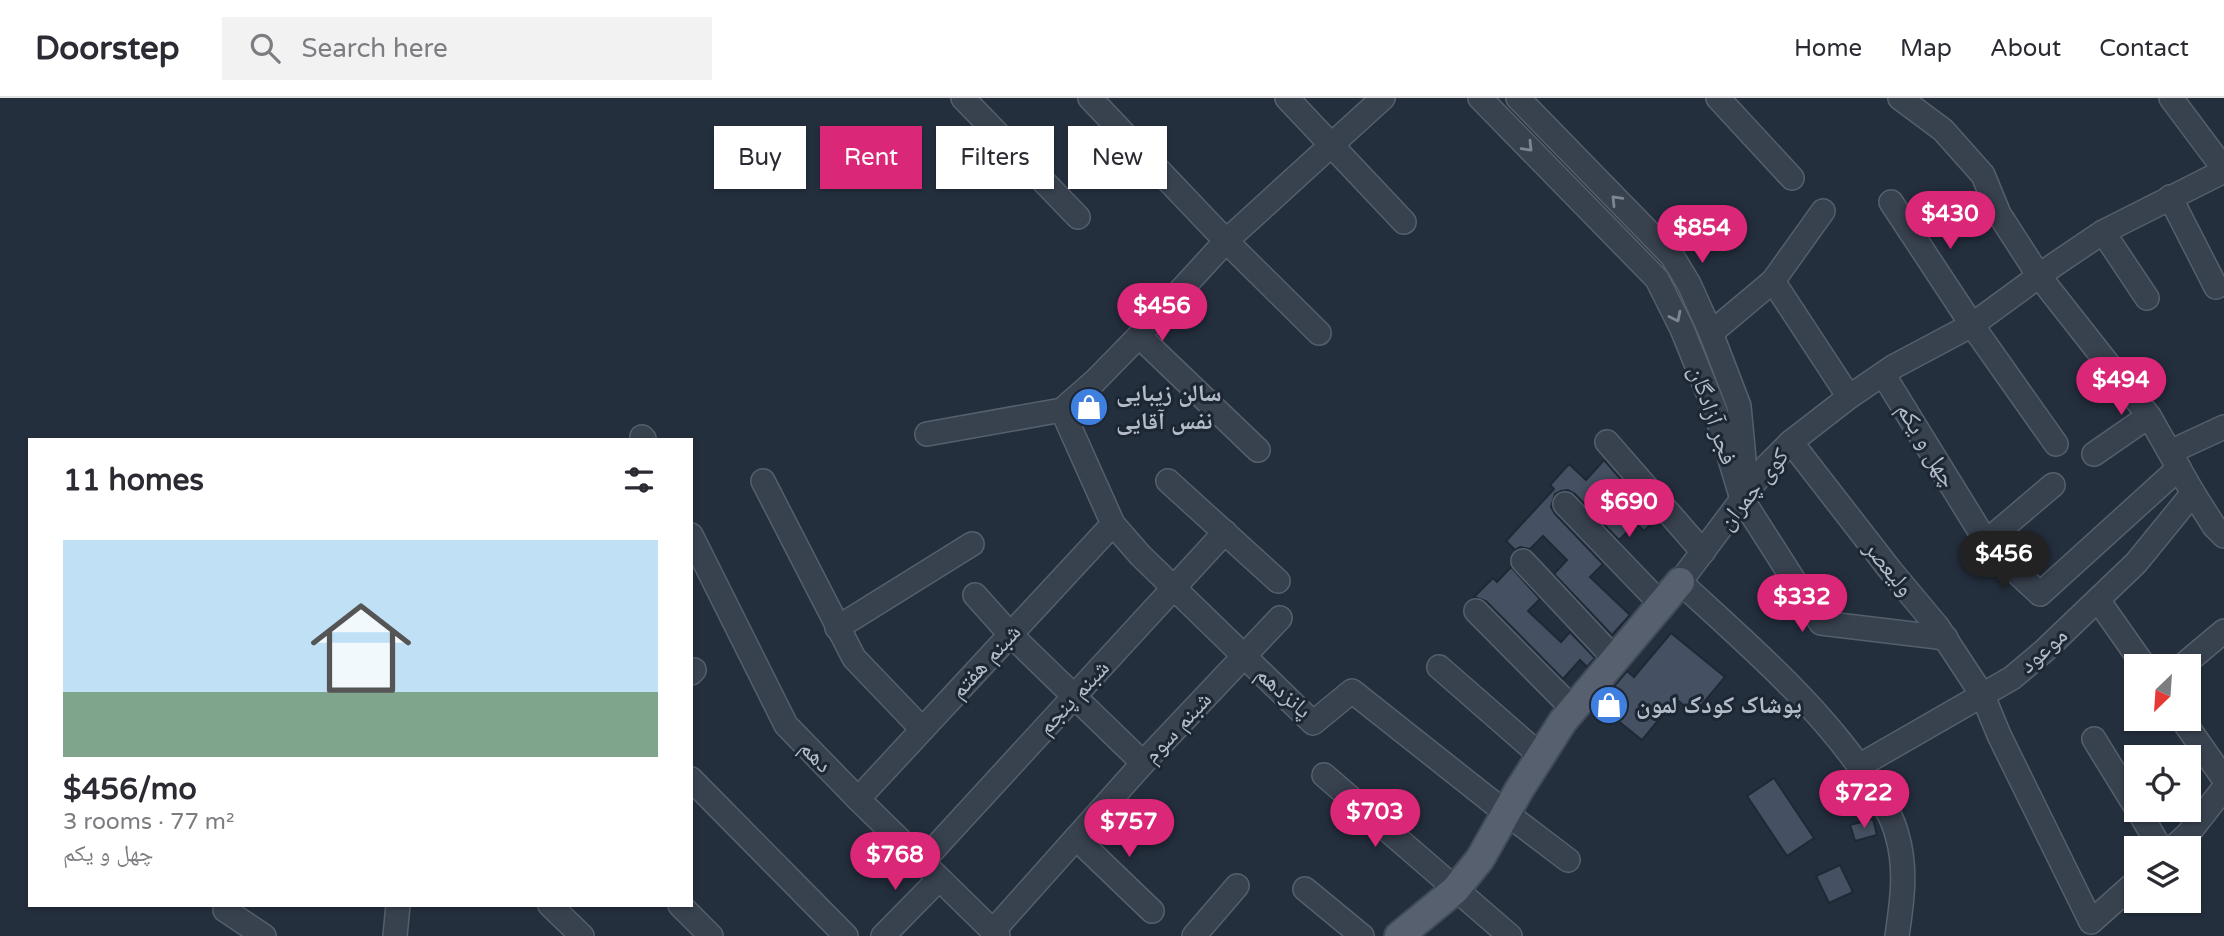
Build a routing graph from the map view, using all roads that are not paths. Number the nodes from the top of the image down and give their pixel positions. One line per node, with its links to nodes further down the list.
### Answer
1 (963, 98): 16 (street)
2 (1090, 98): 19 (street)
3 (1287, 98): 10 (street)
4 (1383, 98): 10 (street)
5 (1480, 98): 32 (street, فجر آزادگان, one-way to 32)
6 (1518, 98): 26 (street, فجر آزادگان, one-way to 6)
7 (1718, 98): 12 (street)
8 (1899, 98): 20 (street)
9 (2171, 98): 11 (street)
10 (1331, 146): 17 (street); 19 (street)
11 (2224, 170): 13 (street, کوی چمران)
12 (1792, 178)
13 (2170, 197): 18 (street, کوی چمران); 22 (street)
14 (1891, 202): 24 (street)
15 (1823, 211): 21 (street)
16 (1078, 217)
17 (1405, 222)
18 (2103, 232): 20 (street, کوی چمران); 23 (street)
19 (1226, 241): 25 (street); 27 (street)
20 (2039, 276): 24 (street, کوی چمران); 33 (street)
21 (1773, 281): 26 (street); 29 (street)
22 (2217, 287)
23 (2147, 298)
24 (1972, 325): 28 (street, کوی چمران); 38 (street)
25 (1320, 333)
26 (1710, 333): 30 (street, فجر آزادگان)
27 (1139, 336): 31 (street); 39 (street)
28 (1883, 374): 29 (street, کوی چمران); 52 (street, چهل و یکم)
29 (1849, 397): 37 (street, کوی چمران)
30 (1739, 406): 32 (street); 46 (street, فجر آزادگان)
31 (1062, 410): 35 (street); 48 (street, پانزدهم)
32 (1716, 413): 46 (street, فجر آزادگان)
33 (2149, 416): 40 (street); 41 (street)
34 (2224, 427): 41 (street)
35 (927, 434)
36 (1607, 442): 54 (street)
37 (1791, 442): 46 (street, کوی چمران); 67 (street, ولیعصر)
38 (2056, 444)
39 (1258, 450)
40 (2094, 454)
41 (2175, 460): 45 (street); 52 (street, چهل و یکم)
42 (763, 481): 64 (street)
43 (1168, 481): 50 (street)
44 (2053, 485): 52 (street)
45 (2193, 493): 49 (street); 60 (street, موعود)
46 (1742, 499): 54 (street, کوی چمران); 67 (street)
47 (1565, 503): 61 (street)
48 (1113, 524): 58 (street, پانزدهم); 66 (street, شبنم هفتم)
49 (2221, 526)
50 (1225, 532): 56 (street); 58 (street, شبنم پنجم)
51 (693, 539): 87 (street, دهم)
52 (1987, 541)
53 (972, 544): 64 (street)
54 (1703, 552): 57 (street, کوی چمران)
55 (1523, 561): 71 (street)
56 (1278, 581)
57 (1680, 582): 61 (main road, کوی چمران); 81 (street)
58 (1174, 587): 70 (street, پانزدهم); 73 (street, شبنم پنجم)
59 (975, 595): 66 (street)
60 (2098, 600): 68 (street); 74 (street, موعود)
61 (1661, 604): 71 (main road, کوی چمران)
62 (1476, 611): 75 (street)
63 (1280, 618): 70 (street, شبنم سوم)
64 (837, 628): 76 (street)
65 (2224, 631): 69 (street)
66 (1010, 635): 73 (street); 76 (street, شبنم هفتم)
67 (1946, 638): 74 (street, ولیعصر)
68 (2136, 654)
69 (2197, 654)
70 (1244, 656): 80 (street, شبنم سوم); 88 (street, پانزدهم)
71 (1614, 658): 75 (main road, کوی چمران)
72 (1439, 667): 79 (street)
73 (1075, 696): 80 (street); 92 (street, شبنم پنجم)
74 (1983, 696): 81 (street, موعود); 97 (street, ولیعصر)
75 (1573, 709): 79 (main road, کوی چمران)
76 (922, 729): 87 (street, شبنم هفتم)
77 (2191, 732): 83 (street)
78 (2094, 739): 86 (street)
79 (1541, 755): 88 (main road, کوی چمران)
80 (1143, 763): 90 (street, شبنم سوم)
81 (1859, 766): 114 (street)
82 (1324, 775): 96 (street)
83 (2224, 779)
84 (693, 781): 108 (street)
85 (2224, 788): 89 (street)
86 (2124, 789)
87 (858, 799): 92 (street, دهم)
88 (1506, 813): 91 (street, پانزدهم); 96 (main road, کوی چمران)
89 (2186, 836)
90 (1076, 838): 102 (street); 103 (street, شبنم سوم)
91 (1568, 860)
92 (922, 862): 93 (street, دهم)
93 (939, 880): 103 (street, دهم); 109 (street)
94 (1237, 886): 110 (street)
95 (1305, 889): 111 (street)
96 (1455, 890): 112 (main road, کوی چمران); 113 (street)
97 (2124, 893)
98 (398, 907): 105 (street)
99 (552, 907): 106 (street)
100 (682, 907): 107 (street)
101 (225, 910): 104 (street)
102 (1152, 911)
103 (995, 933)
104 (264, 936)
105 (395, 936)
106 (582, 936)
107 (711, 936)
108 (846, 936)
109 (883, 936)
110 (1194, 936)
111 (1363, 936)
112 (1399, 936)
113 (1510, 936)
114 (1897, 936)

